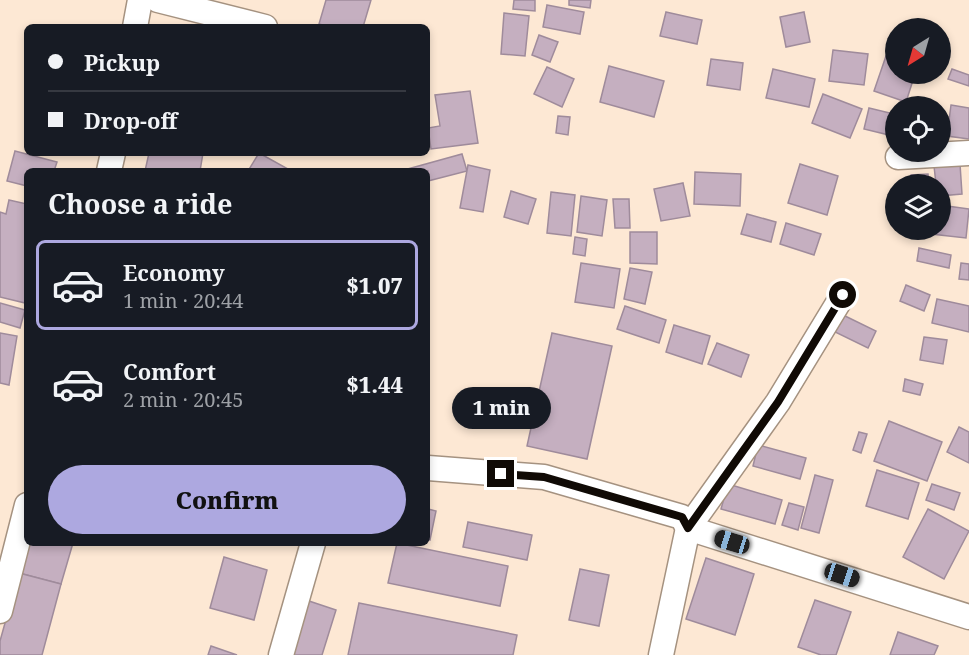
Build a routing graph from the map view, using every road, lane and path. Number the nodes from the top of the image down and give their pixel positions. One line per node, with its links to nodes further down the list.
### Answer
1 (140, 0): 3 (street)
2 (158, 0): 4 (street)
3 (136, 24)
4 (253, 24)
5 (969, 153): 6 (street)
6 (951, 154)
7 (843, 295): 10 (street)
8 (430, 468): 10 (street)
9 (24, 517): 12 (street)
10 (688, 528): 13 (street); 15 (street)
11 (311, 546): 14 (street)
12 (0, 611)
13 (969, 617)
14 (281, 655)
15 (661, 655)

